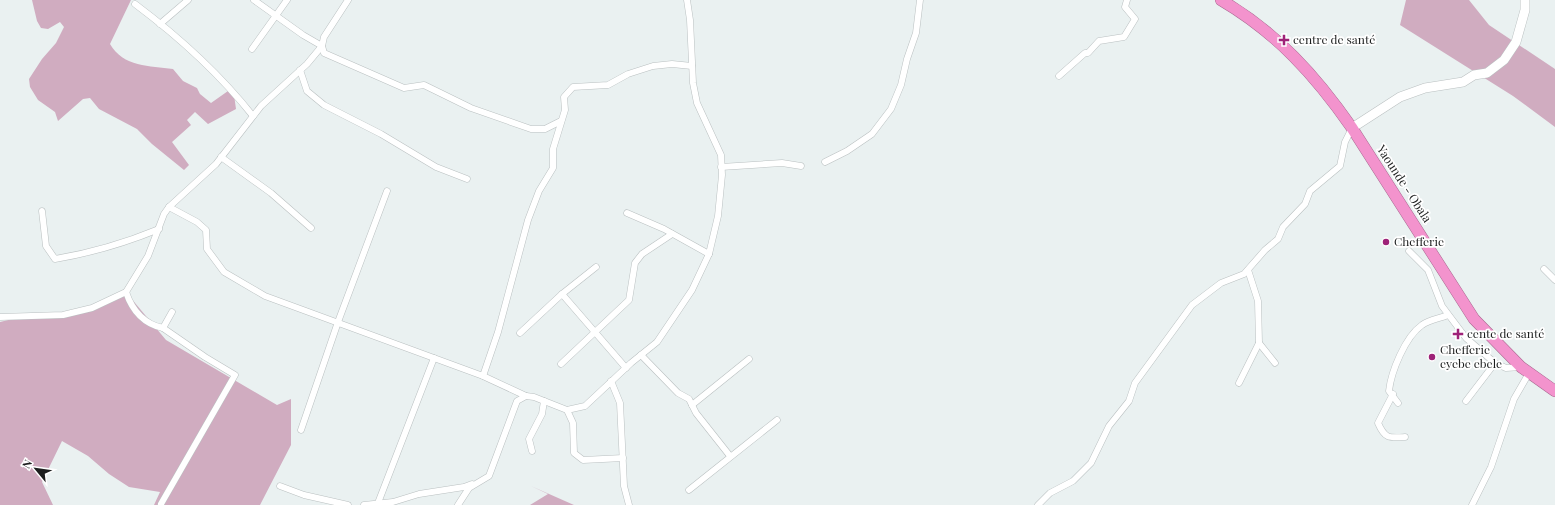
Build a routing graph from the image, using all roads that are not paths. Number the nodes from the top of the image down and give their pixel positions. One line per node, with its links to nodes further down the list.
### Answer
1 (188, 0): 12 (street)
2 (254, 0): 11 (street)
3 (287, 0): 11 (street)
4 (348, 0): 13 (street)
5 (687, 0): 15 (street)
6 (920, 0): 22 (street)
7 (1127, 0): 17 (street)
8 (1221, 0): 20 (highway, Yaounde - Obala)
9 (1525, 0): 20 (street)
10 (135, 4): 12 (street)
11 (276, 15): 13 (street); 14 (street)
12 (160, 24): 18 (street)
13 (322, 46): 16 (street); 19 (street)
14 (252, 49)
15 (692, 66): 19 (street); 24 (street)
16 (300, 70): 18 (street); 25 (street)
17 (1059, 76)
18 (253, 116): 21 (street)
19 (561, 121): 57 (street)
20 (1352, 128): 37 (street); 56 (highway, Yaounde - Obala)
21 (221, 157): 27 (street); 30 (street)
22 (825, 162)
23 (802, 166): 24 (street)
24 (721, 167): 34 (street)
25 (468, 179)
26 (387, 191): 44 (street)
27 (169, 207): 31 (street); 44 (street)
28 (42, 211): 31 (street)
29 (627, 213): 32 (street)
30 (311, 228)
31 (159, 229): 39 (street)
32 (672, 234): 34 (street); 47 (street)
33 (1408, 251): 42 (street)
34 (709, 254): 49 (street)
35 (596, 267): 40 (street)
36 (1544, 269): 38 (street)
37 (1248, 270): 48 (street); 83 (street)
38 (1555, 280)
39 (126, 292): 43 (street); 45 (street)
40 (562, 294): 46 (street); 47 (street)
41 (172, 312): 45 (street)
42 (1448, 315): 53 (street); 61 (street)
43 (0, 317)
44 (338, 322): 50 (street); 69 (street)
45 (163, 328): 78 (street)
46 (520, 333)
47 (594, 333): 54 (street); 55 (street)
48 (1259, 342): 52 (street); 59 (street)
49 (641, 355): 55 (street); 66 (street)
50 (434, 358): 57 (street); 77 (street)
51 (749, 359): 66 (street)
52 (1275, 363)
53 (1495, 363): 56 (street); 64 (street)
54 (561, 364)
55 (626, 368): 58 (street)
56 (1525, 370): 60 (highway, Yaounde - Obala); 84 (street)
57 (483, 376): 62 (street)
58 (612, 381): 67 (street); 73 (street)
59 (1239, 383)
60 (1555, 391)
61 (1393, 394): 65 (street); 70 (street)
62 (526, 396): 63 (street); 74 (street)
63 (544, 401): 67 (street); 71 (street)
64 (1466, 401)
65 (1398, 403)
66 (692, 405): 72 (street)
67 (567, 410): 73 (street)
68 (777, 420): 72 (street)
69 (301, 430)
70 (1405, 437)
71 (532, 452)
72 (730, 456): 76 (street)
73 (624, 458): 82 (street)
74 (477, 482): 77 (street); 81 (street)
75 (280, 486): 79 (street)
76 (689, 490)
77 (378, 503): 80 (street)
78 (161, 504)
79 (348, 505)
80 (364, 505)
81 (458, 505)
82 (629, 505)
83 (1038, 505)
84 (1472, 505)

